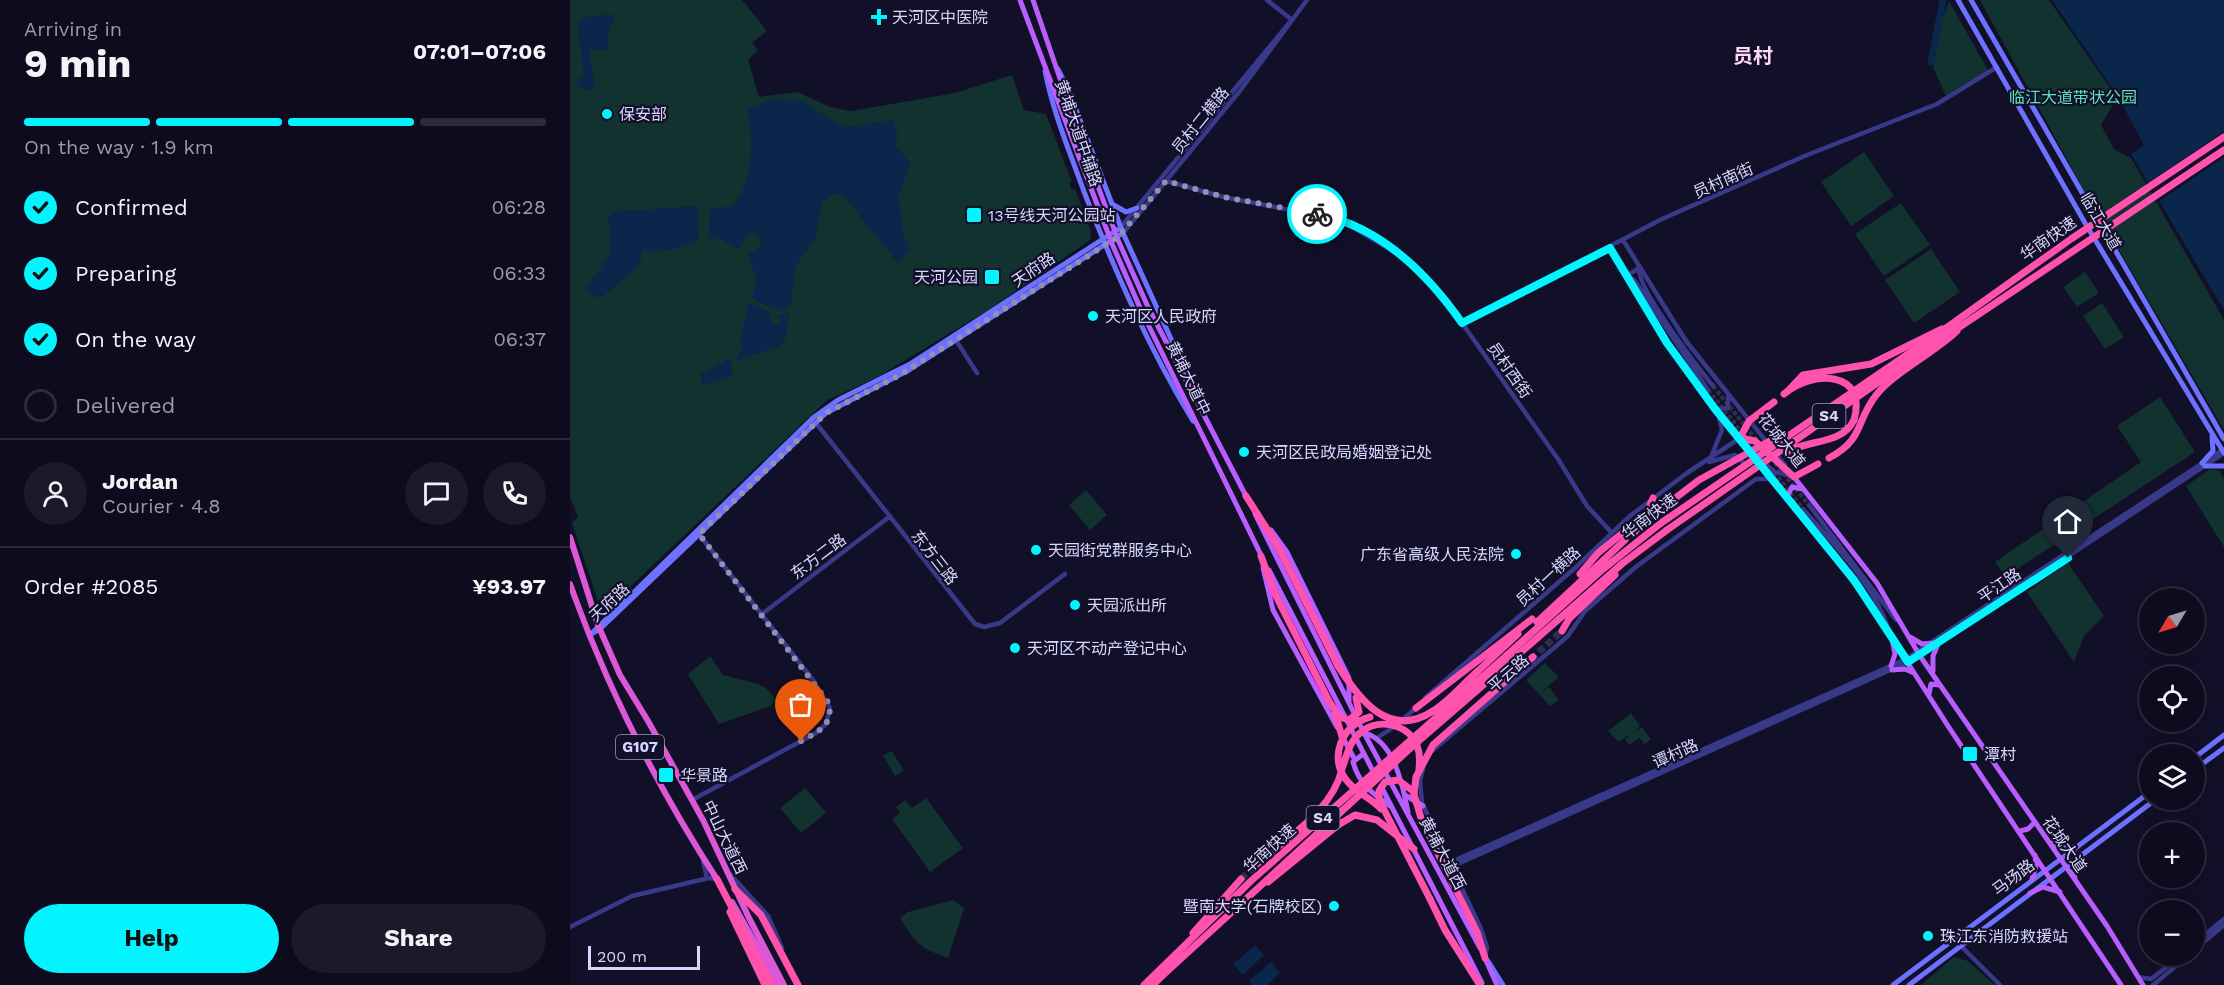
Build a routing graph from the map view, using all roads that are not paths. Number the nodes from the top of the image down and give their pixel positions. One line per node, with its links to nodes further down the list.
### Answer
1 (1020, 0): 9 (main road, 黄埔大道中)
2 (1033, 0): 8 (main road, 黄埔大道中)
3 (1267, 0): 7 (street)
4 (1307, 0): 7 (street, 员村二横路)
5 (1971, 0): 11 (main road, 临江大道)
6 (1959, 1): 10 (main road, 临江大道)
7 (1292, 20): 15 (street, 员村二横路); 19 (street, 员村二横路)
8 (1053, 61): 16 (main road, 黄埔大道中辅路); 28 (main road, 黄埔大道中, bridge)
9 (1043, 64): 17 (main road, 黄埔大道中辅路); 28 (main road, 黄埔大道中, bridge)
10 (1997, 67): 12 (main road, 临江大道); 21 (street, 员村南街)
11 (2020, 85): 12 (main road); 44 (main road, 临江大道)
12 (2012, 92): 41 (main road, 临江大道)
13 (2224, 137): 30 (highway, 华南快速 / S4, bridge)
14 (2224, 150): 31 (highway, 华南快速 / S4, bridge)
15 (1166, 181): 20 (street, 员村二横路); 29 (street, 员村西街)
16 (1106, 190): 17 (main road); 18 (main road, 黄埔大道中辅路)
17 (1086, 197): 22 (main road, 黄埔大道中辅路)
18 (1111, 202): 19 (main road); 20 (main road, 黄埔大道中辅路)
19 (1137, 208): 20 (street, 员村二横路)
20 (1121, 230): 22 (main road, 天府路); 24 (main road, 黄埔大道中辅路)
21 (1623, 240): 23 (street, 员村南街); 25 (street, 花城大道)
22 (1104, 242): 26 (main road, 黄埔大道中辅路); 32 (main road, 天府路)
23 (1610, 248): 27 (street, 花城大道); 29 (street, 员村南街)
24 (1137, 267): 26 (main road); 37 (main road, 黄埔大道中辅路)
25 (1639, 268): 27 (street); 27 (street, 花城大道); 34 (street, 花城大道)
26 (1118, 275): 42 (main road, 黄埔大道中辅路)
27 (1628, 275): 36 (street, 花城大道)
28 (1144, 309): 37 (main road, 黄埔大道中); 42 (main road, 黄埔大道中)
29 (1462, 323): 66 (street, 员村西街)
30 (1949, 326): 38 (highway, 华南快速 / S4, bridge); 52 (highway, bridge)
31 (1957, 331): 47 (highway, bridge); 52 (highway, 华南快速 / S4, bridge)
32 (955, 338): 33 (street); 39 (main road, 天府路)
33 (976, 373)
34 (1727, 394): 36 (street); 40 (street, 花城大道)
35 (1774, 402): 40 (highway)
36 (1715, 409): 43 (street, 花城大道); 46 (street)
37 (1205, 415): 57 (main road, 黄埔大道中)
38 (1816, 416): 74 (highway, bridge); 82 (highway, 华南快速 / S4, bridge)
39 (814, 420): 62 (street, 东方三路); 65 (main road, 天府路)
40 (1749, 421): 43 (highway); 53 (street, 花城大道)
41 (2211, 431): 45 (main road, 临江大道); 49 (main road)
42 (1202, 436): 70 (main road, 黄埔大道中)
43 (1740, 438): 46 (street, 员村一横路); 53 (highway); 54 (main road, 花城大道)
44 (2224, 439)
45 (2224, 452): 49 (street, 平江路)
46 (1711, 458): 50 (street, 员村一横路)
47 (1829, 458)
48 (1818, 464): 53 (highway)
49 (2204, 465): 51 (main road); 80 (street, 平江路)
50 (1699, 466): 55 (street); 59 (street, 员村一横路)
51 (2224, 466)
52 (1751, 471): 64 (highway, 华南快速 / S4, bridge)
53 (1794, 477): 56 (main road, 花城大道)
54 (1773, 479): 55 (street, 平云路); 58 (main road, 花城大道)
55 (1743, 487): 108 (street, 平云路)
56 (1804, 490): 58 (main road); 76 (main road, 花城大道)
57 (1246, 496): 63 (highway); 91 (main road, 黄埔大道中)
58 (1787, 497): 78 (main road, 花城大道)
59 (1653, 498): 66 (street, 员村一横路); 67 (highway)
60 (1809, 505): 76 (street, 花城大道)
61 (1803, 509): 78 (street, 花城大道)
62 (889, 517): 71 (street, 东方三路); 73 (street, 东方二路)
63 (1264, 524): 85 (highway); 91 (main road)
64 (1667, 530): 77 (highway); 82 (highway, 华南快速 / S4)
65 (697, 532): 73 (street); 75 (main road, 天府路)
66 (1612, 533): 92 (street, 员村一横路)
67 (1633, 534)
68 (570, 537): 75 (highway, 中山大道西 / G107)
69 (1625, 540): 82 (highway)
70 (1261, 556): 90 (highway); 99 (main road, 黄埔大道中); 100 (main road)
71 (1065, 574)
72 (570, 584): 79 (highway, 中山大道西 / G107)
73 (762, 614): 107 (street)
74 (1532, 619): 92 (highway); 93 (highway, bridge)
75 (599, 627): 79 (main road, 天府路); 107 (highway, 中山大道西 / G107)
76 (1903, 629): 80 (main road); 81 (main road, 花城大道)
77 (1562, 631)
78 (1890, 633): 84 (main road, 花城大道); 86 (main road)
79 (591, 634): 119 (highway, 中山大道西 / G107)
80 (1936, 644): 81 (street, 平江路); 88 (main road)
81 (1919, 654): 84 (street, 平江路); 88 (main road, 花城大道)
82 (1509, 657): 136 (highway, 华南快速 / S4, bridge); 149 (highway, 华南快速 / S4, bridge)
83 (1533, 657): 103 (highway)
84 (1907, 660): 86 (street, 谭村路); 87 (main road, 花城大道)
85 (1338, 666): 90 (highway, bridge); 93 (highway, bridge)
86 (1892, 668): 87 (main road); 122 (street, 谭村路)
87 (1917, 676): 89 (main road, 花城大道)
88 (1942, 688): 89 (main road); 112 (main road, 花城大道)
89 (1929, 695): 114 (main road, 花城大道)
90 (1330, 703): 102 (highway, bridge)
91 (1349, 704): 94 (main road, 黄埔大道中)
92 (1416, 708): 96 (street, 员村一横路)
93 (1391, 719): 113 (highway, bridge)
94 (1364, 733): 96 (main road); 111 (main road, 黄埔大道西)
95 (2224, 735): 98 (main road)
96 (1377, 738): 105 (main road)
97 (2224, 748): 101 (main road)
98 (2205, 750)
99 (1364, 754): 100 (main road); 109 (main road, 黄埔大道西)
100 (1354, 761): 109 (main road)
101 (2205, 762)
102 (1343, 766): 103 (highway, bridge); 123 (highway)
103 (1419, 769): 104 (highway)
104 (1414, 794): 113 (highway, bridge); 122 (highway, bridge)
105 (1405, 795): 108 (main road); 111 (main road)
106 (2139, 800): 116 (main road, 马场路)
107 (692, 801): 124 (highway, 中山大道西 / G107)
108 (1423, 806): 122 (street, 平云路)
109 (1392, 807): 117 (main road, 黄埔大道西)
110 (2142, 810): 120 (main road, 马场路)
111 (1408, 817): 143 (main road, 黄埔大道西)
112 (2034, 823): 114 (main road); 115 (main road, 花城大道)
113 (1394, 829): 156 (highway, bridge)
114 (2020, 831): 118 (main road, 花城大道)
115 (2046, 839): 116 (main road); 121 (main road, 花城大道)
116 (2076, 847): 121 (main road, 马场路)
117 (1414, 849): 136 (highway, bridge); 156 (main road, 黄埔大道西)
118 (2035, 853): 126 (main road, 花城大道); 131 (main road)
119 (701, 854): 128 (street); 129 (highway, 中山大道西 / G107)
120 (2081, 855): 125 (main road, 马场路); 132 (main road)
121 (2059, 859): 125 (main road, 花城大道); 126 (main road, 马场路)
122 (1448, 864): 143 (highway)
123 (1256, 865)
124 (725, 867): 133 (highway, 中山大道西 / G107); 147 (street)
125 (2065, 867): 127 (main road, 马场路); 132 (main road, 花城大道)
126 (2046, 869): 127 (main road, 花城大道); 131 (main road, 马场路)
127 (2051, 877): 134 (main road, 花城大道); 135 (main road, 马场路)
128 (707, 878): 129 (street); 139 (street)
129 (717, 879): 146 (highway, 中山大道西 / G107); 150 (highway); 151 (highway)
130 (1241, 879): 149 (highway, bridge)
131 (2032, 879): 159 (main road, 马场路)
132 (2077, 884): 148 (main road, 花城大道)
133 (735, 889): 146 (highway, 中山大道西 / G107); 154 (highway)
134 (2061, 892): 135 (main road); 162 (main road, 花城大道)
135 (2030, 893): 142 (main road, 马场路)
136 (1245, 901): 149 (highway, 华南快速 / S4, bridge)
137 (2224, 919): 140 (street)
138 (2224, 925): 141 (street)
139 (570, 927)
140 (2205, 935)
141 (2205, 941)
142 (1961, 946): 160 (main road, 马场路); 161 (street)
143 (1485, 958): 157 (main road, 黄埔大道西); 158 (main road)
144 (2168, 966): 148 (street)
145 (2176, 966): 164 (street)
146 (776, 974): 152 (highway, 中山大道西 / G107); 153 (highway, 中山大道西 / G107)
147 (797, 976)
148 (2138, 977): 163 (main road, 花城大道)
149 (1152, 982): 155 (highway, 华南快速 / S4, bridge)
150 (765, 985)
151 (772, 985)
152 (779, 985)
153 (784, 985)
154 (798, 985)
155 (1144, 985)
156 (1482, 985)
157 (1497, 985)
158 (1503, 985)
159 (1893, 985)
160 (1909, 985)
161 (2000, 985)
162 (2121, 985)
163 (2144, 985)
164 (2153, 985)

